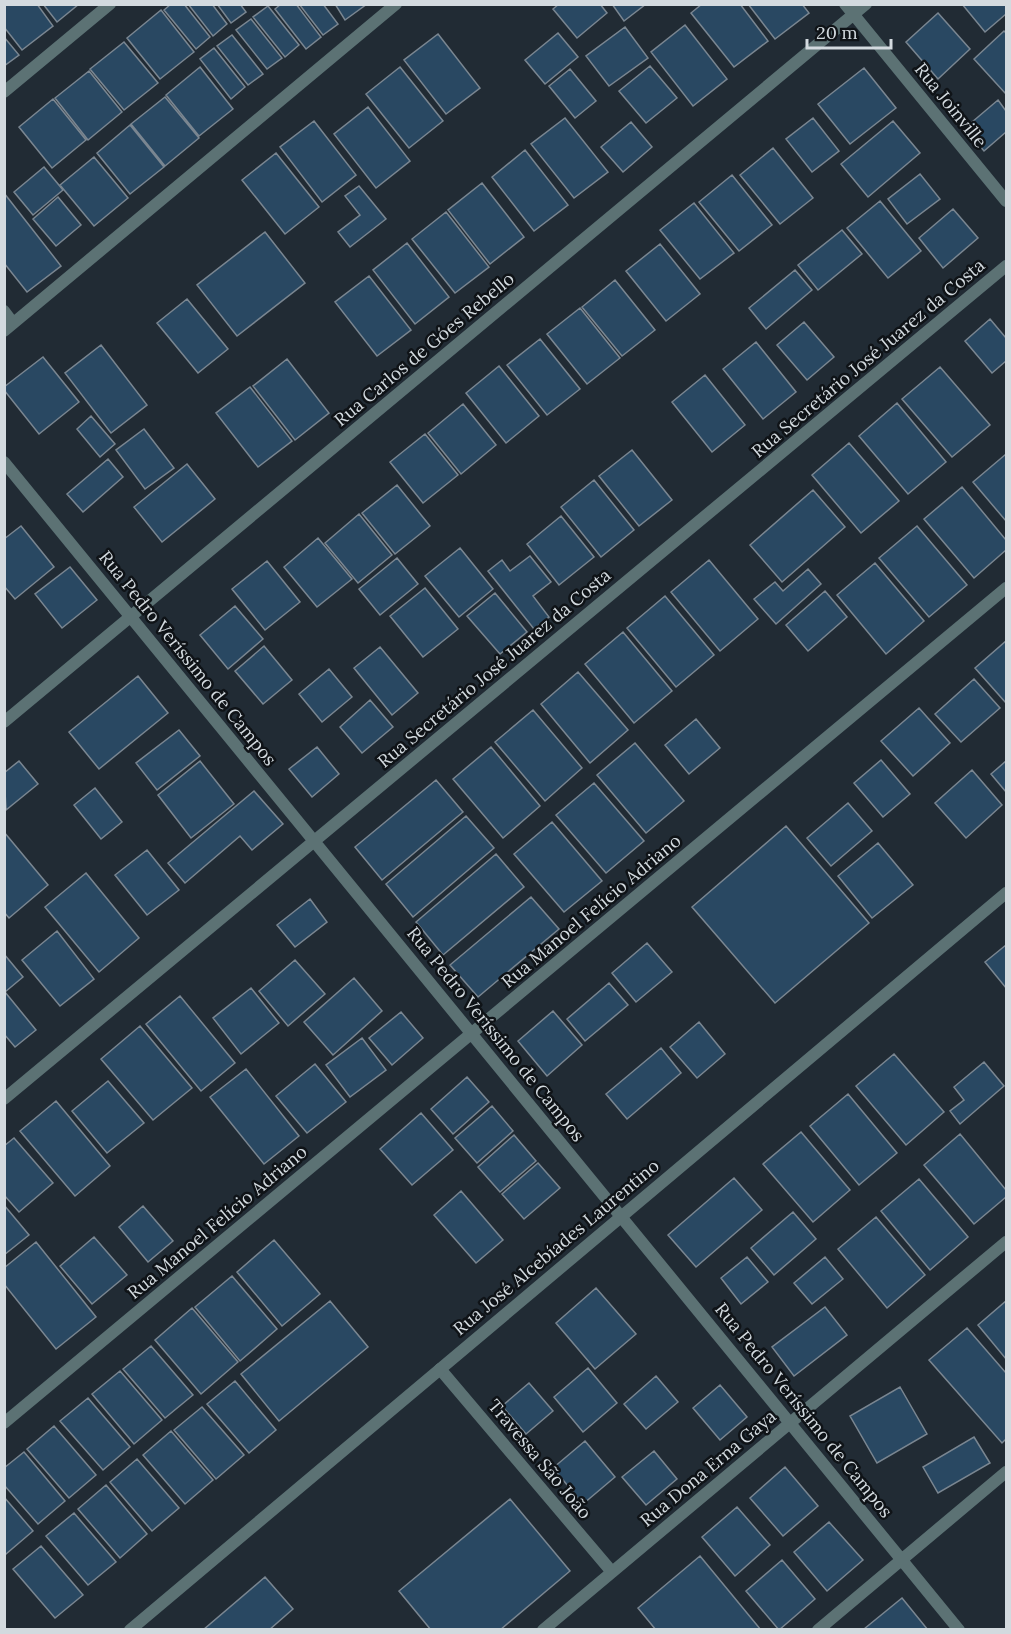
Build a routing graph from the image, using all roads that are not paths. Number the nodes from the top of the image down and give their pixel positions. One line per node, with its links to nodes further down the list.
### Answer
1 (110, 4): 6 (street)
2 (396, 4): 10 (street)
3 (845, 4): 5 (street, Rua Joinville)
4 (866, 4): 5 (street, Rua Carlos de Góes Rebello)
5 (854, 15): 7 (street, Rua Joinville); 13 (street, Rua Carlos de Góes Rebello)
6 (4, 92)
7 (1006, 201)
8 (1006, 266): 15 (street, Rua Secretário José Juarez da Costa)
9 (4, 311): 10 (street)
10 (9, 327)
11 (4, 462): 13 (street, Rua Pedro Veríssimo de Campos)
12 (1006, 588): 17 (street, Rua Manoel Felício Adriano)
13 (131, 616): 14 (street, Rua Carlos de Góes Rebello); 15 (street, Rua Pedro Veríssimo de Campos)
14 (4, 722)
15 (315, 841): 17 (street, Rua Pedro Veríssimo de Campos); 18 (street, Rua Secretário José Juarez da Costa)
16 (1006, 893): 19 (street, Rua José Alcebíades Laurentino)
17 (472, 1034): 19 (street, Rua Pedro Veríssimo de Campos); 22 (street, Rua Manoel Felício Adriano)
18 (4, 1099)
19 (622, 1216): 21 (street, Rua José Alcebíades Laurentino); 23 (street, Rua Pedro Veríssimo de Campos)
20 (1006, 1242): 23 (street, Rua Dona Erna Gaya)
21 (440, 1369): 26 (street, Travessa São João); 27 (street, Rua José Alcebíades Laurentino)
22 (4, 1423)
23 (790, 1423): 25 (street, Rua Pedro Veríssimo de Campos); 26 (street, Rua Dona Erna Gaya)
24 (1006, 1472): 25 (street)
25 (902, 1559): 29 (street); 30 (street, Rua Pedro Veríssimo de Campos)
26 (612, 1572): 28 (street, Rua Dona Erna Gaya)
27 (130, 1629)
28 (543, 1629)
29 (818, 1629)
30 (959, 1629)

